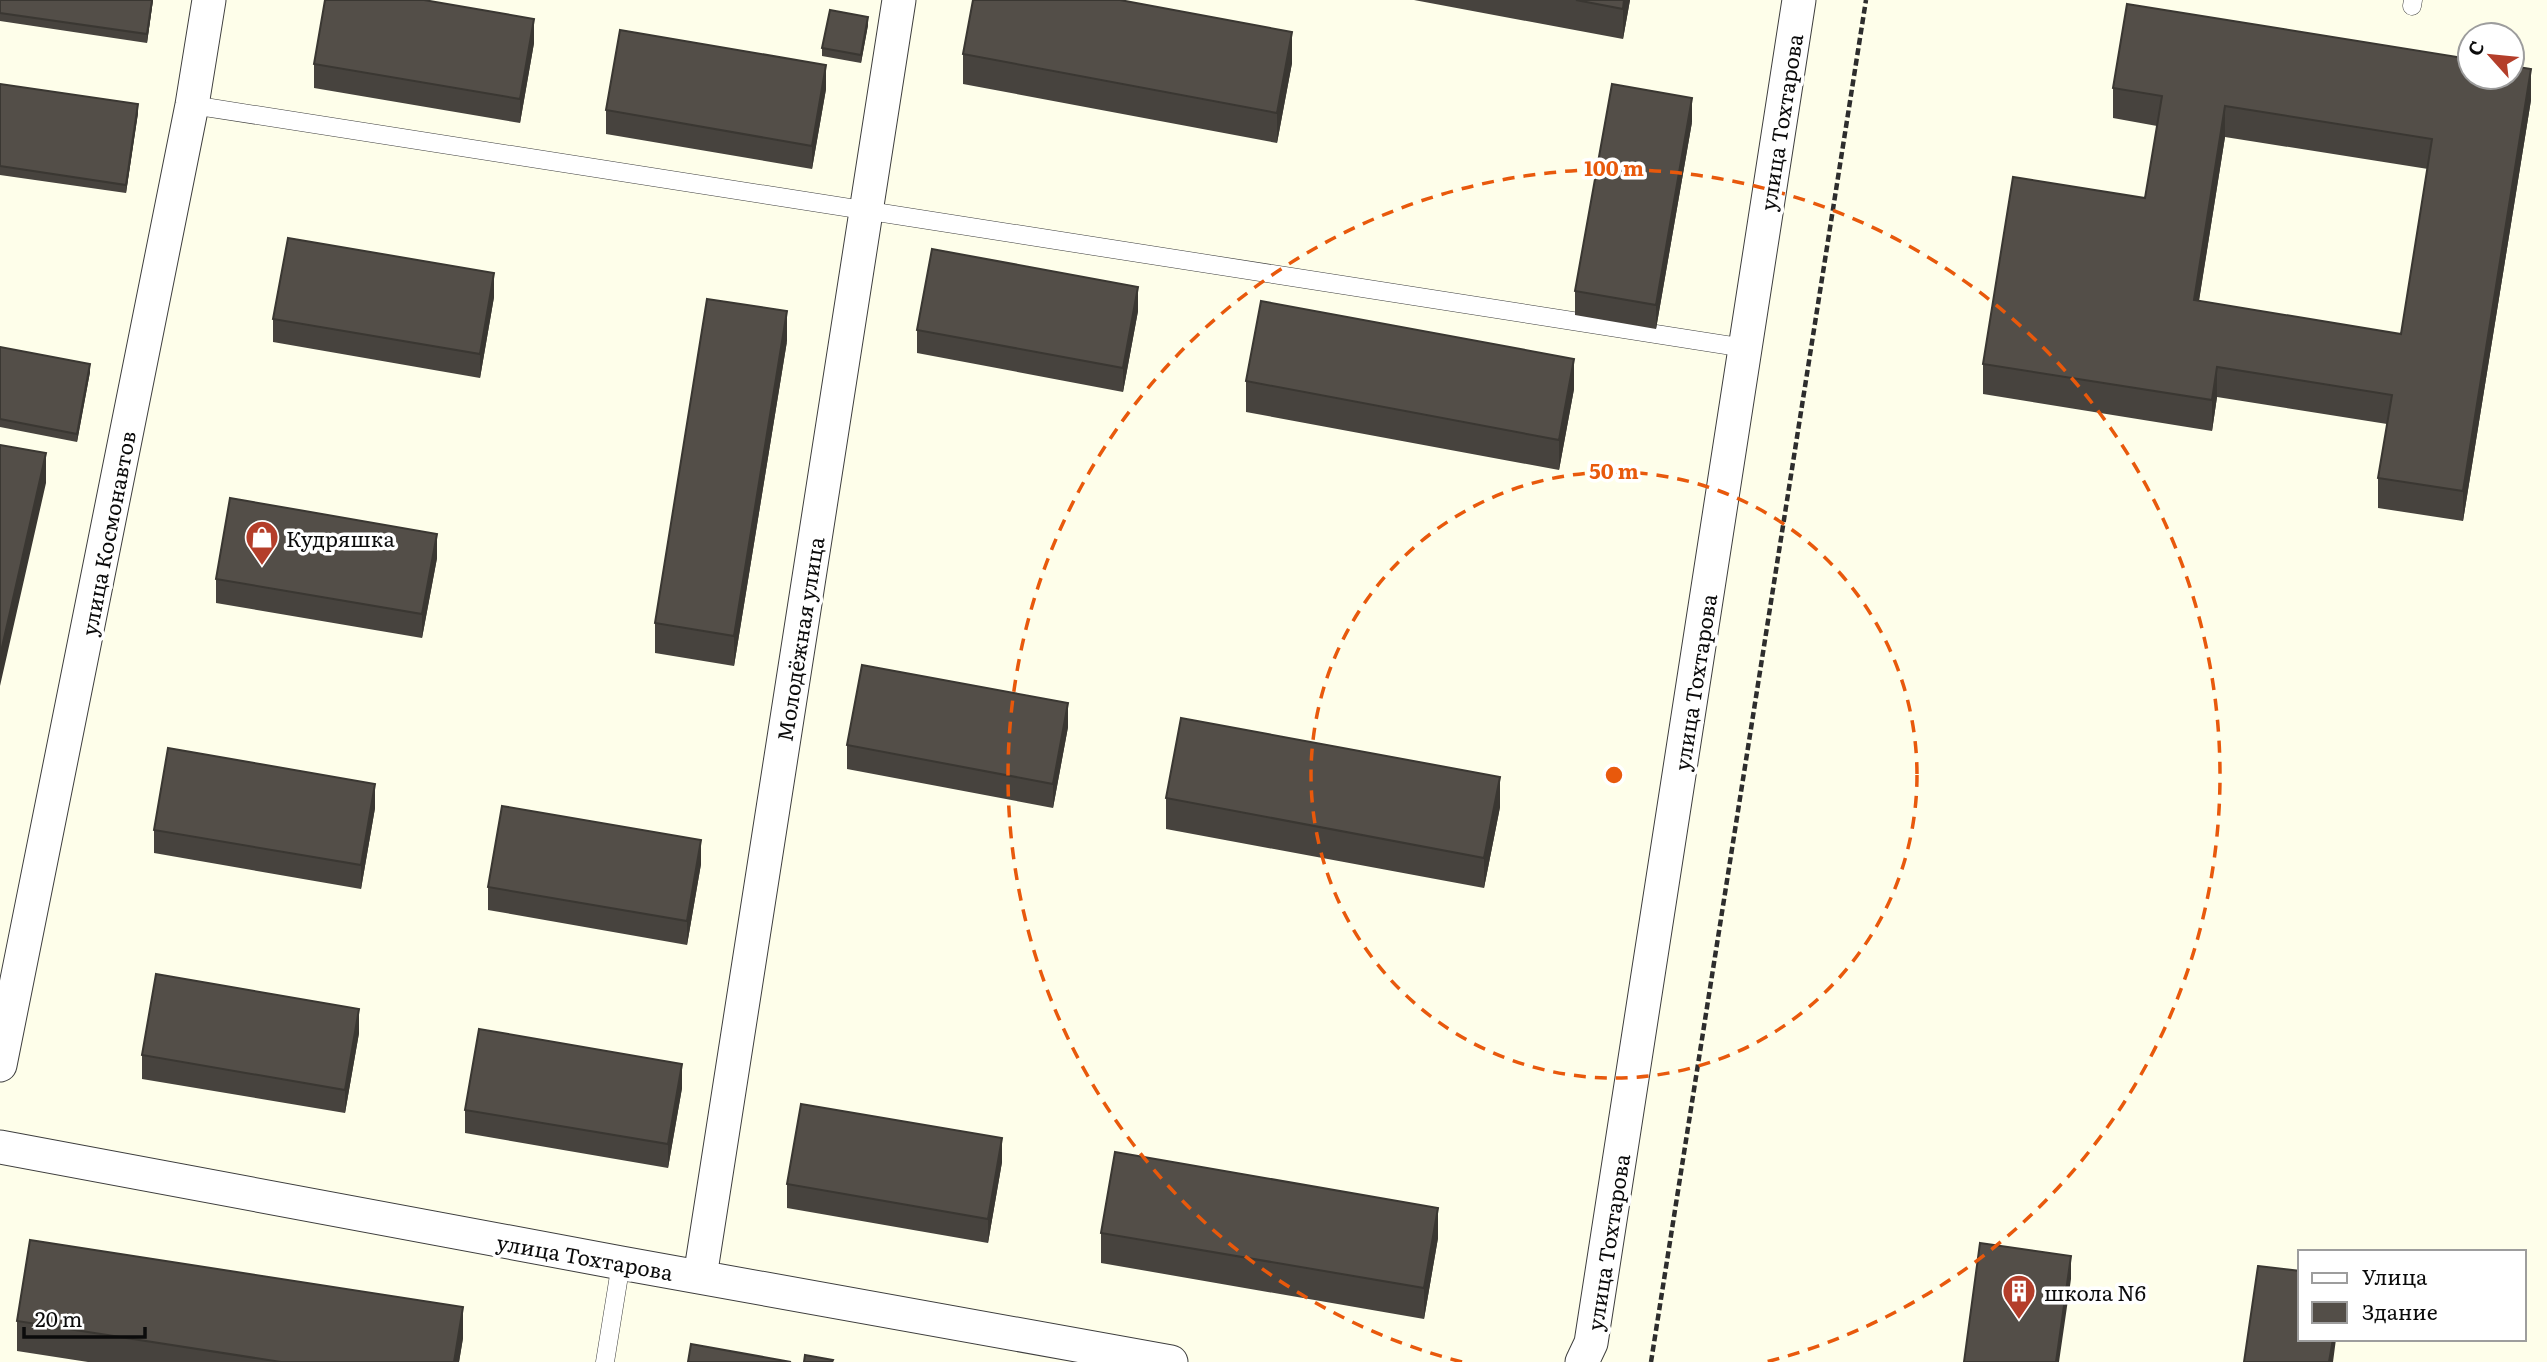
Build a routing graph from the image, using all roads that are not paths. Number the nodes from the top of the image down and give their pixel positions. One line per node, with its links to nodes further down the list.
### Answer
1 (209, 0): 4 (street, улица Космонавтов)
2 (899, 0): 5 (street, Молодёжная улица)
3 (1799, 0): 6 (street, улица Тохтарова)
4 (192, 105): 5 (lane); 7 (street, улица Космонавтов)
5 (866, 211): 6 (lane); 10 (street, Молодёжная улица)
6 (1745, 348): 13 (street, улица Тохтарова)
7 (0, 1065)
8 (0, 1147): 9 (street, улица Тохтарова)
9 (621, 1263): 10 (street, улица Тохтарова); 11 (lane)
10 (700, 1277): 12 (street, улица Тохтарова)
11 (605, 1362)
12 (1171, 1362)
13 (1583, 1362)

